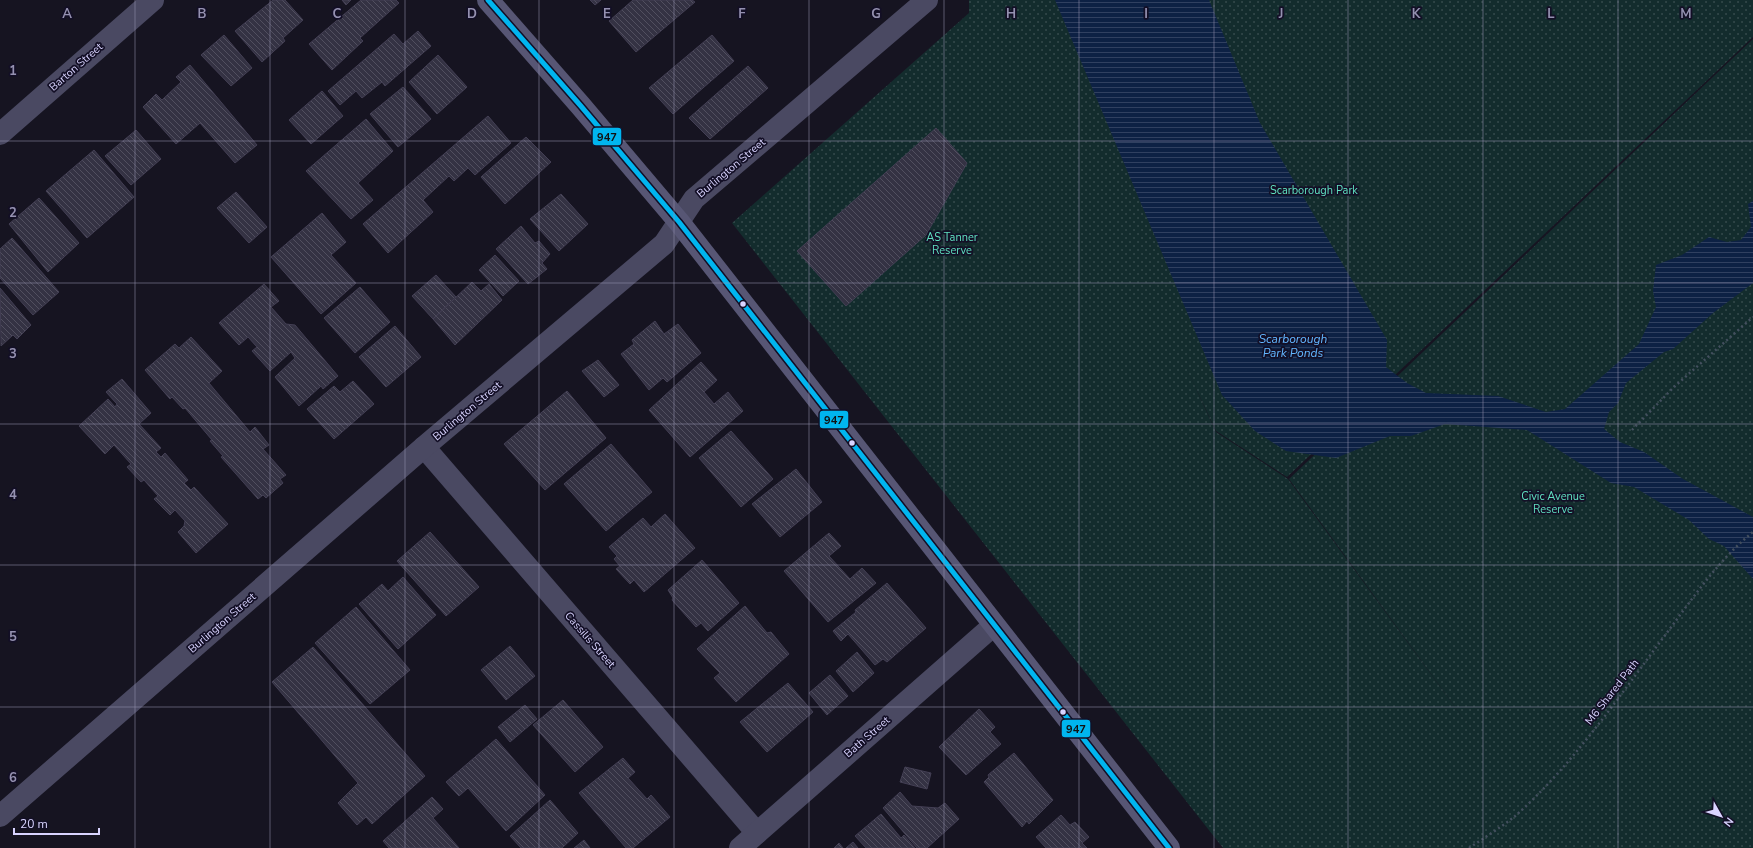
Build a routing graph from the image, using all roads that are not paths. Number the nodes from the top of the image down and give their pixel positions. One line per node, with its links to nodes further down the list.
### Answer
1 (153, 0): 4 (street, Barton Street)
2 (488, 0): 5 (main road)
3 (927, 0): 5 (street, Burlington Street)
4 (0, 134)
5 (679, 222): 6 (street, Burlington Street); 7 (main road)
6 (424, 447): 8 (street, Burlington Street); 9 (street, Cassilis Street)
7 (994, 625): 9 (street, Bath Street); 11 (main road)
8 (0, 816)
9 (757, 833): 10 (street, Bath Street)
10 (740, 848)
11 (1169, 848)

